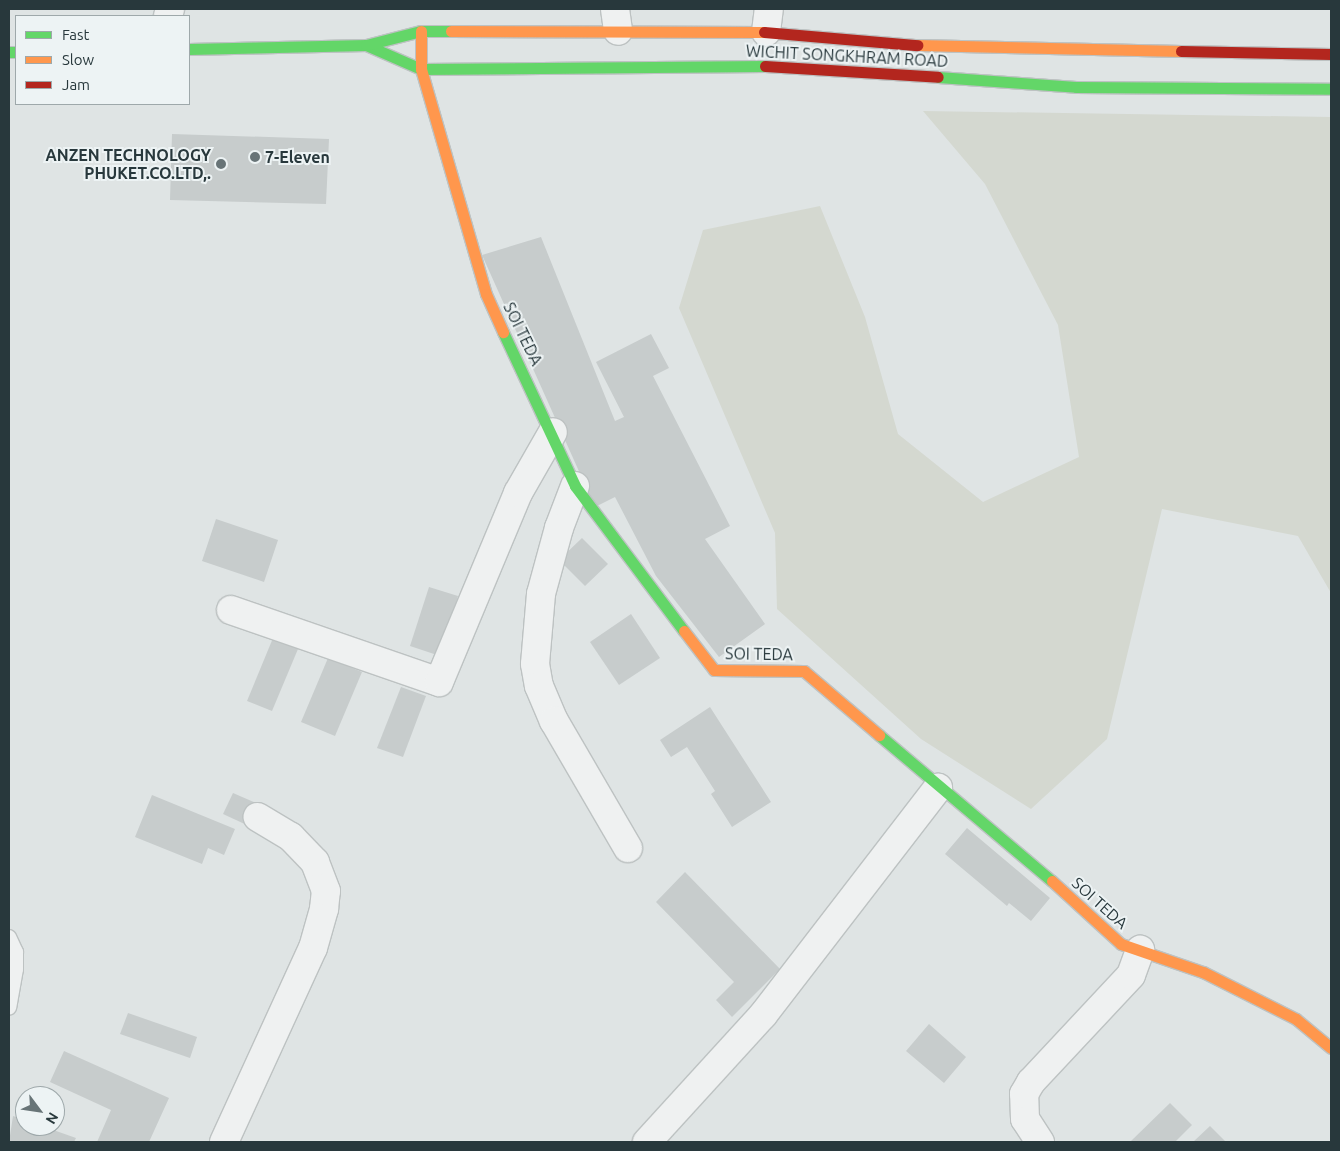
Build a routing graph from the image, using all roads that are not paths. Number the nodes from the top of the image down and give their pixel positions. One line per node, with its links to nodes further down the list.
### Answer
1 (616, 20): 2 (main road, WICHIT SONGKHRAM ROAD); 3 (main road, WICHIT SONGKHRAM ROAD)
2 (768, 20): 6 (main road, WICHIT SONGKHRAM ROAD)
3 (421, 31): 4 (main road, WICHIT SONGKHRAM ROAD); 7 (main road, SOI TEDA)
4 (366, 45): 5 (main road, WICHIT SONGKHRAM ROAD); 7 (main road, WICHIT SONGKHRAM ROAD)
5 (190, 49)
6 (1331, 54)
7 (421, 69): 8 (main road, WICHIT SONGKHRAM ROAD); 9 (main road, SOI TEDA)
8 (1331, 89)
9 (553, 432): 10 (main road, SOI TEDA); 11 (street)
10 (575, 486): 12 (main road, SOI TEDA); 14 (street)
11 (231, 610)
12 (938, 788): 16 (main road, SOI TEDA); 20 (street)
13 (258, 816): 19 (street)
14 (628, 848)
15 (9, 937): 17 (lane)
16 (1140, 950): 18 (main road, SOI TEDA); 21 (street)
17 (9, 1007)
18 (1331, 1048)
19 (224, 1142)
20 (647, 1142)
21 (1040, 1142)

